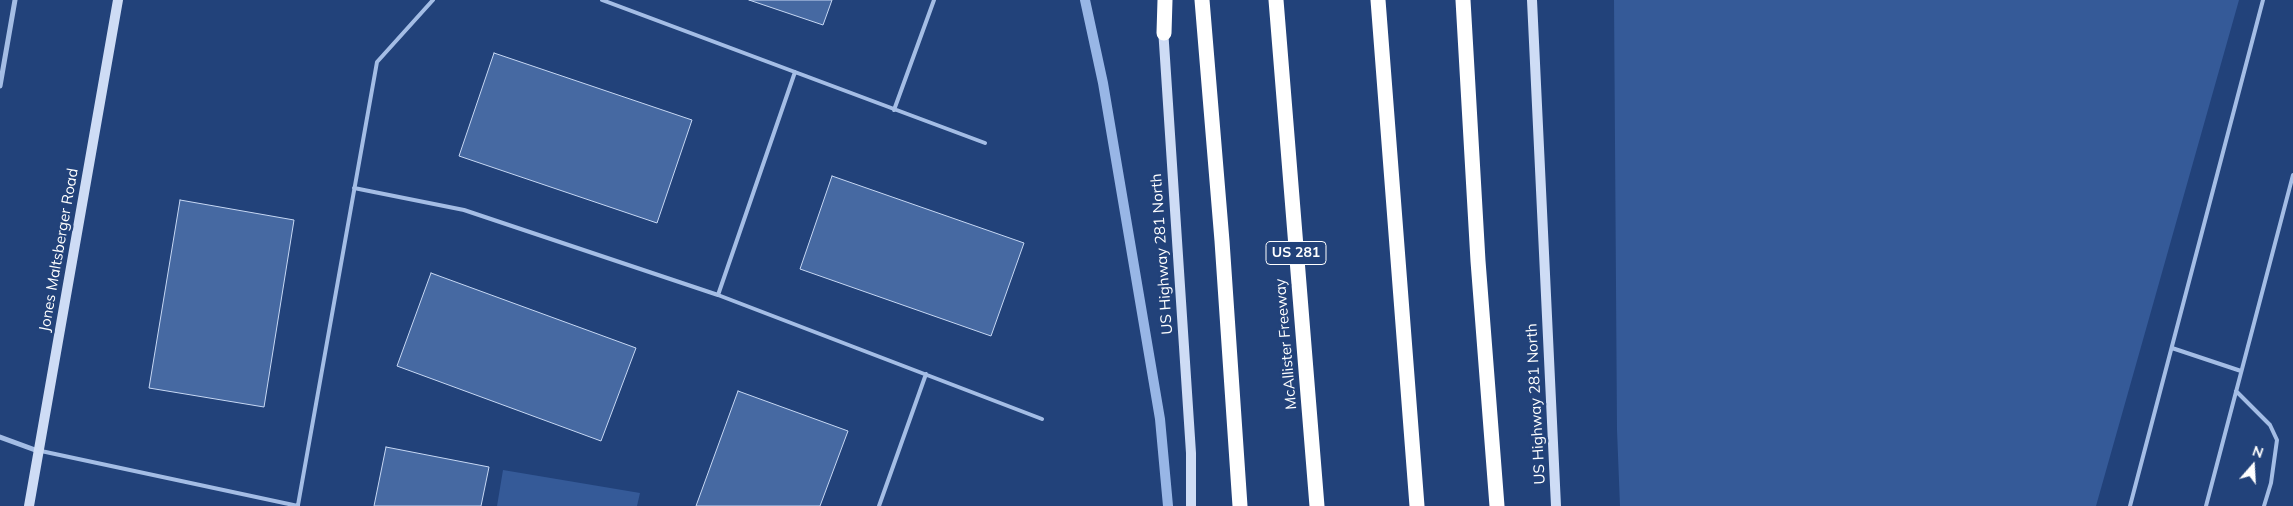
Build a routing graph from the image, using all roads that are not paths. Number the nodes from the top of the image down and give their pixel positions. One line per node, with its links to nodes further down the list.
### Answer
1 (15, 0): 16 (street)
2 (118, 0): 28 (main road, Jones Maltsberger Road)
3 (433, 0): 20 (lane)
4 (602, 0): 15 (lane)
5 (934, 0): 17 (lane)
6 (1158, 0): 14 (main road, US Highway 281 North)
7 (1166, 0): 14 (highway)
8 (1202, 0): 33 (highway)
9 (1276, 0): 34 (highway, McAllister Freeway / US 281)
10 (1378, 0): 35 (highway)
11 (1463, 0): 36 (highway)
12 (1532, 0): 37 (main road, US Highway 281 North)
13 (2263, 0): 22 (lane)
14 (1164, 33): 32 (main road, US Highway 281 North)
15 (795, 72): 17 (lane); 21 (lane)
16 (0, 86)
17 (894, 110): 18 (lane)
18 (985, 143)
19 (2293, 175): 23 (lane)
20 (354, 188): 21 (lane); 30 (lane)
21 (718, 295): 24 (lane)
22 (2172, 348): 23 (lane); 38 (lane)
23 (2241, 371): 25 (lane)
24 (926, 374): 26 (lane); 31 (lane)
25 (2236, 391): 39 (lane); 40 (lane)
26 (1042, 419)
27 (0, 437): 28 (street)
28 (38, 451): 29 (main road, Jones Maltsberger Road); 30 (lane)
29 (29, 506)
30 (298, 506)
31 (879, 506)
32 (1191, 506)
33 (1240, 506)
34 (1316, 506)
35 (1417, 506)
36 (1497, 506)
37 (1556, 506)
38 (2130, 506)
39 (2206, 506)
40 (2264, 506)

